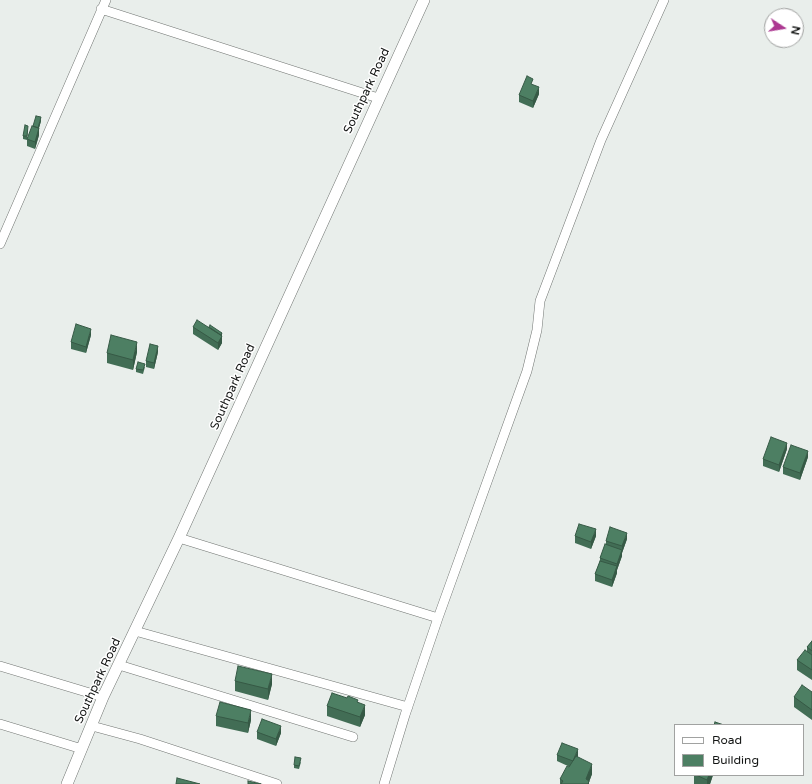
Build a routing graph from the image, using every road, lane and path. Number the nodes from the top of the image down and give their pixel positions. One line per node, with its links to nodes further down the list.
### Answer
1 (106, 0): 4 (street)
2 (424, 0): 5 (street, Southpark Road)
3 (664, 0): 8 (street)
4 (101, 9): 5 (street); 6 (street)
5 (378, 98): 7 (street, Southpark Road)
6 (0, 244)
7 (179, 538): 8 (street); 9 (street, Southpark Road)
8 (438, 618): 13 (street)
9 (135, 631): 10 (street, Southpark Road); 13 (street)
10 (119, 665): 12 (street, Southpark Road); 16 (street)
11 (0, 666): 12 (street)
12 (103, 697): 15 (street, Southpark Road)
13 (408, 707): 20 (street)
14 (0, 724): 17 (street)
15 (92, 726): 17 (street, Southpark Road); 19 (street)
16 (353, 737)
17 (82, 749): 18 (street, Southpark Road)
18 (67, 784)
19 (277, 784)
20 (384, 784)

